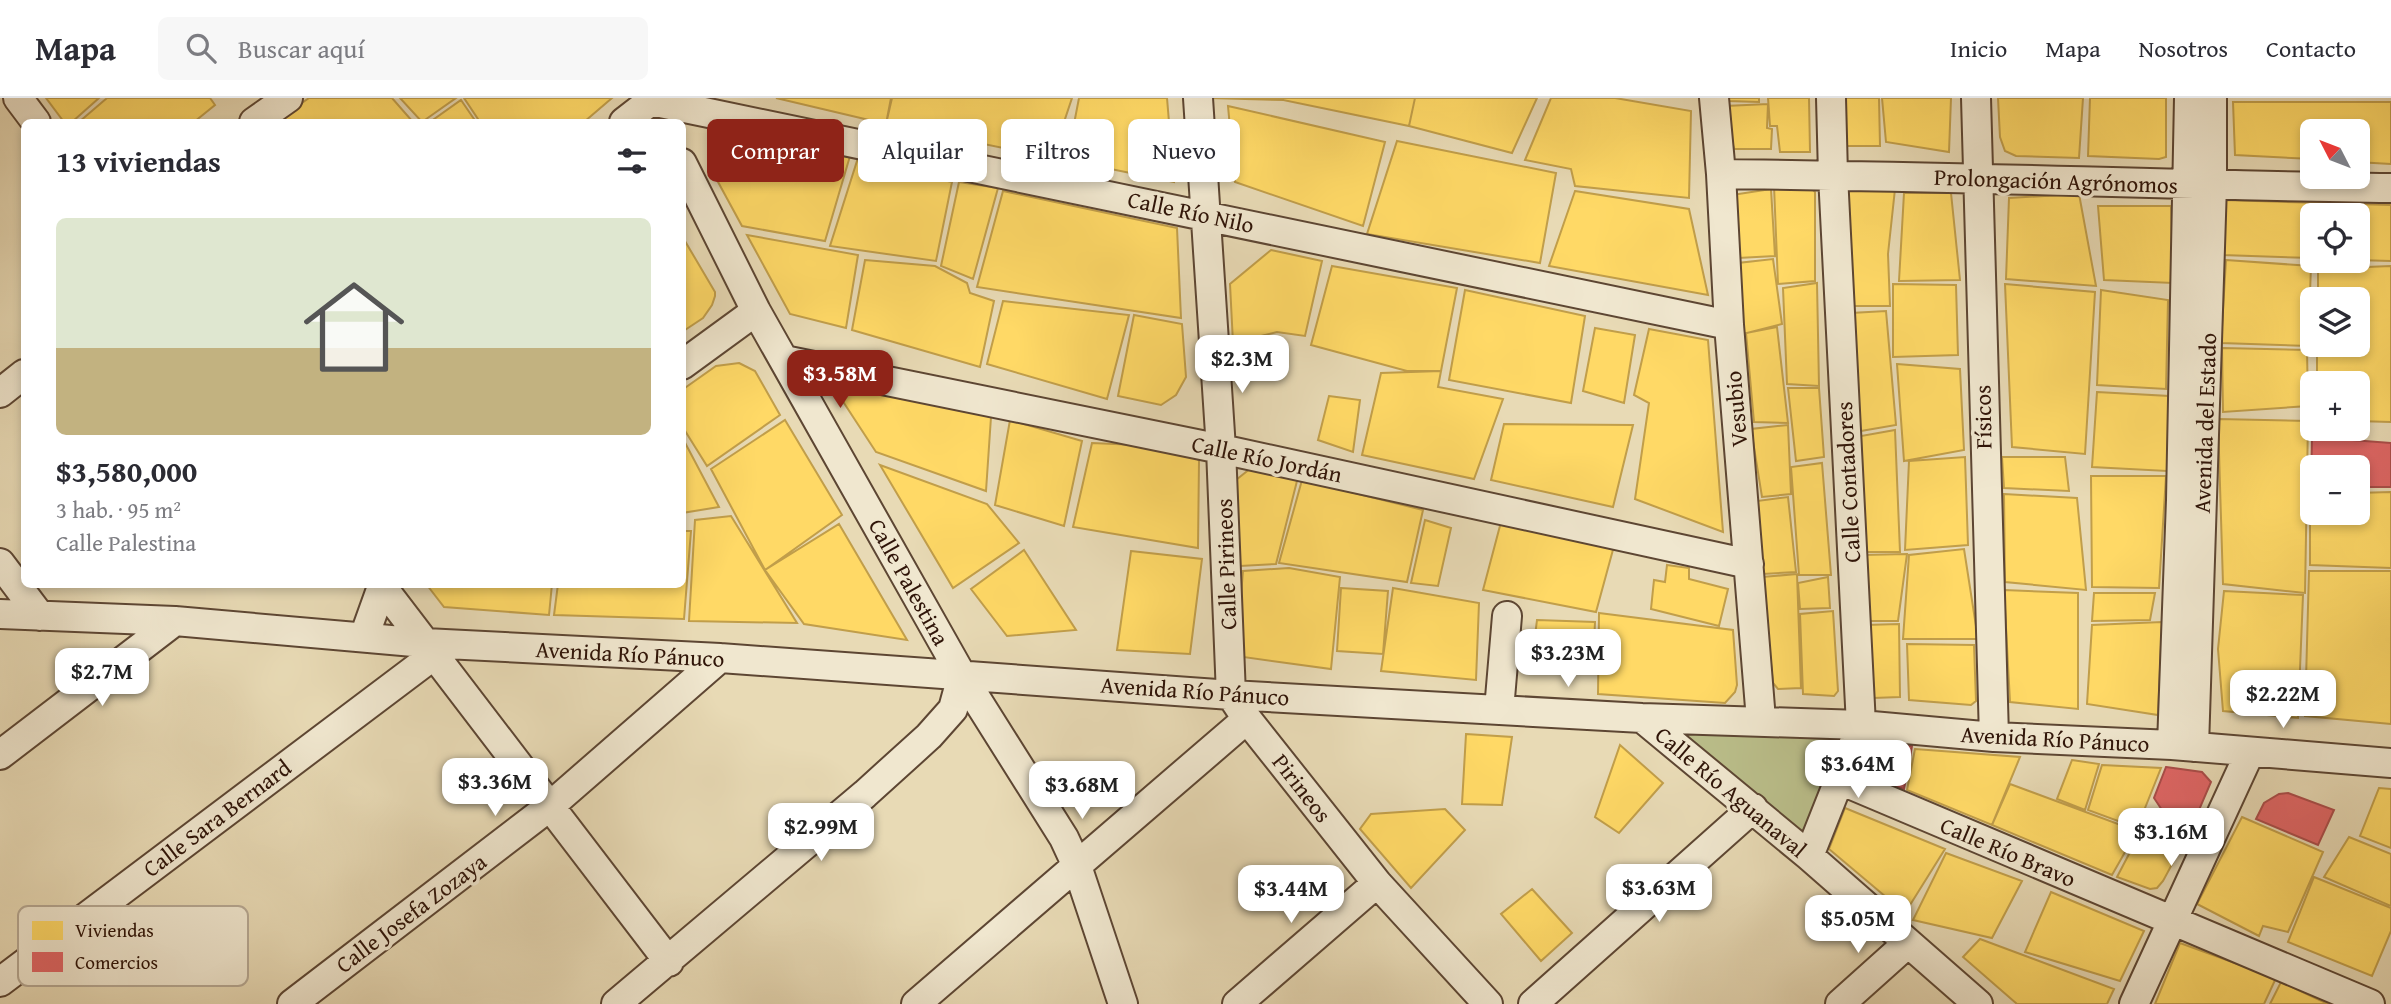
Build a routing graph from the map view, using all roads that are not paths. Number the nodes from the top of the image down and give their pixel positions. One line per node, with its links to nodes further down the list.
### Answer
1 (18, 98): 10 (street)
2 (288, 98): 11 (street)
3 (1198, 98): 19 (street, Calle Pirineos)
4 (1714, 98): 14 (street, Vesubio)
5 (1831, 98): 15 (street, Calle Contadores)
6 (1976, 98): 16 (street, Físicos)
7 (2189, 98): 17 (street, Avenida del Estado)
8 (2212, 98): 17 (street, Avenida del Estado)
9 (655, 107): 12 (street); 19 (street, Calle Río Nilo)
10 (34, 119)
11 (258, 119)
12 (630, 119)
13 (686, 171): 20 (street, Calle Palestina)
14 (1721, 174): 15 (street, Prolongación Agrónomos); 21 (street, Vesubio)
15 (1832, 175): 16 (street, Prolongación Agrónomos); 44 (street, Calle Contadores)
16 (1977, 178): 17 (street, Prolongación Agrónomos); 45 (street, Físicos)
17 (2199, 186): 18 (street, Prolongación Agrónomos); 46 (street, Avenida del Estado)
18 (2391, 188)
19 (1207, 215): 21 (street, Calle Río Nilo); 26 (street, Calle Pirineos)
20 (757, 311): 22 (street, Calle Palestina); 23 (street)
21 (1729, 325): 28 (street, Vesubio)
22 (784, 360): 26 (street, Calle Río Jordán); 38 (street, Calle Palestina)
23 (686, 362)
24 (21, 376): 25 (street)
25 (0, 393)
26 (1221, 449): 28 (street, Calle Río Jordán); 39 (street, Calle Pirineos)
27 (0, 563): 32 (street)
28 (1749, 564): 43 (street, Vesubio)
29 (380, 588): 35 (street)
30 (383, 588): 36 (street)
31 (0, 614): 32 (street, Avenida Río Pánuco)
32 (40, 616): 34 (street, Avenida Río Pánuco)
33 (1507, 616): 40 (street)
34 (175, 621): 35 (street, Avenida Río Pánuco); 48 (street)
35 (364, 637): 36 (street, Avenida Río Pánuco)
36 (429, 649): 37 (street, Avenida Río Pánuco); 51 (street); 56 (street, Calle Sara Bernard)
37 (720, 658): 38 (street, Avenida Río Pánuco); 51 (street, Calle Josefa Zozaya)
38 (962, 676): 39 (street, Avenida Río Pánuco); 54 (street, Calle Palestina); 59 (street)
39 (1231, 695): 40 (street, Avenida Río Pánuco); 42 (street, Pirineos)
40 (1499, 710): 41 (street, Avenida Río Pánuco)
41 (1642, 718): 43 (street, Avenida Río Pánuco); 52 (street, Calle Río Aguanaval)
42 (1247, 719): 54 (street); 55 (street, Pirineos)
43 (1761, 720): 44 (street, Avenida Río Pánuco)
44 (1861, 725): 45 (street, Avenida Río Pánuco); 50 (street, Calle Contadores)
45 (1994, 737): 46 (street, Avenida Río Pánuco)
46 (2183, 746): 47 (street, Avenida Río Pánuco)
47 (2250, 752): 49 (street, Avenida Río Pánuco); 57 (street)
48 (0, 755)
49 (2391, 763)
50 (1840, 780): 53 (street, Calle Contadores); 57 (street, Calle Río Bravo)
51 (549, 807): 59 (street); 63 (street, Calle Josefa Zozaya)
52 (1753, 808): 53 (street, Calle Río Aguanaval); 69 (street)
53 (1809, 856): 58 (street, Calle Río Aguanaval)
54 (1076, 866): 65 (street); 66 (street, Calle Palestina)
55 (1377, 883): 67 (street); 68 (street, Pirineos)
56 (98, 906)
57 (2173, 922): 72 (street); 73 (street, Calle Río Bravo)
58 (1908, 943): 70 (street); 71 (street, Calle Río Aguanaval)
59 (669, 961): 64 (street)
60 (18, 968): 61 (street, Calle Sara Bernard)
61 (0, 982)
62 (2391, 998): 74 (street)
63 (292, 1004)
64 (616, 1004)
65 (916, 1004)
66 (1123, 1004)
67 (1237, 1004)
68 (1488, 1004)
69 (1533, 1004)
70 (1840, 1004)
71 (1978, 1004)
72 (2134, 1004)
73 (2370, 1004)
74 (2388, 1004)

